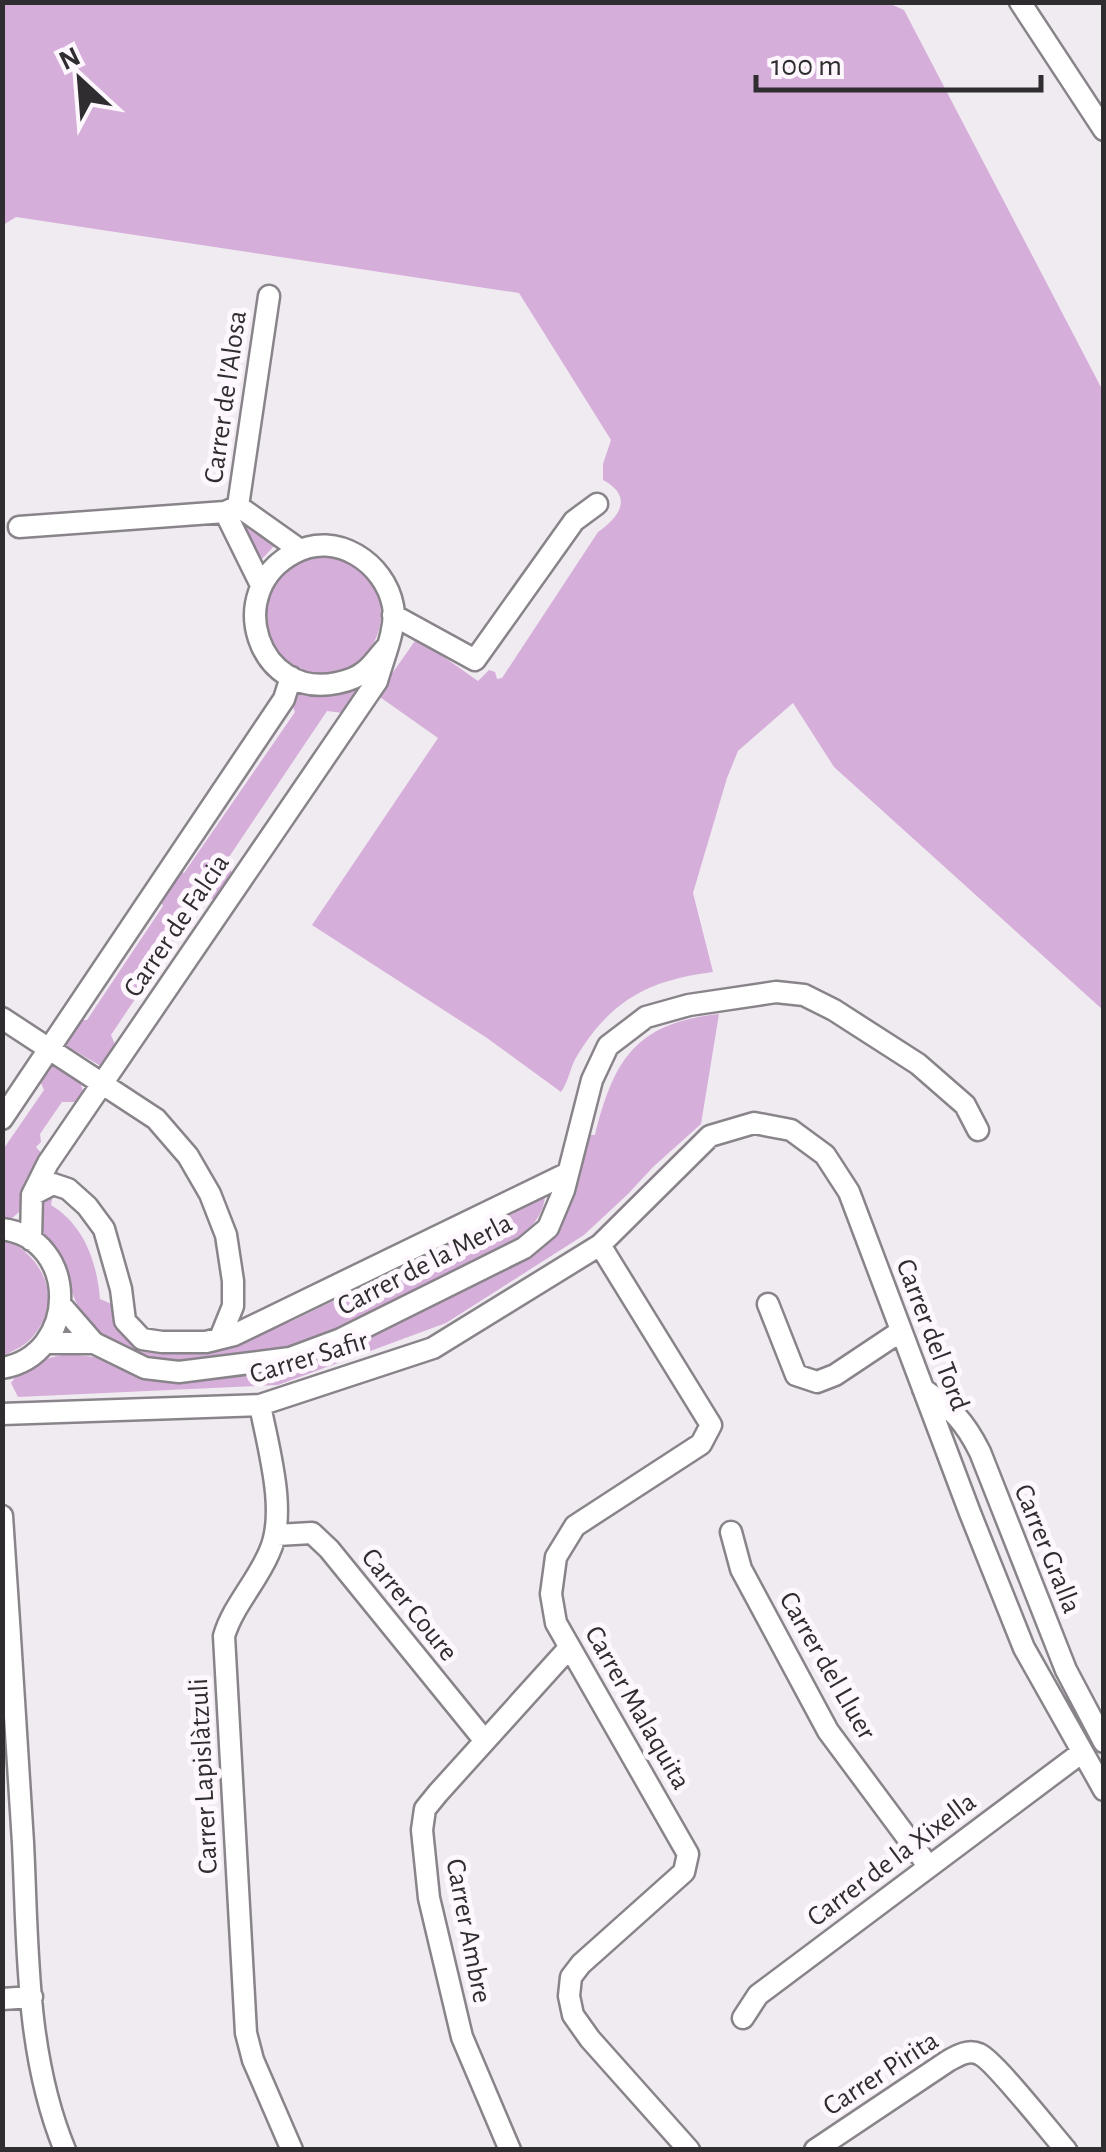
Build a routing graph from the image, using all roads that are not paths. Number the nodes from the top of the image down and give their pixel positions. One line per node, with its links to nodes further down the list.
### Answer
1 (1020, 2): 2 (street)
2 (1104, 130)
3 (269, 296): 5 (street, Carrer de l'Alosa)
4 (596, 504): 9 (street)
5 (231, 509): 6 (street); 7 (street, Carrer de l'Alosa); 8 (street, Carrer de l'Alosa)
6 (19, 527)
7 (300, 550): 8 (street); 9 (street)
8 (261, 585): 11 (street)
9 (393, 615): 10 (street)
10 (386, 648): 11 (street); 14 (street, Carrer de Falcia)
11 (291, 677): 13 (street, Carrer de Falcia)
12 (2, 1018): 13 (street)
13 (48, 1048): 14 (street); 15 (street, Carrer de Falcia)
14 (102, 1084): 18 (street, Carrer de Falcia); 25 (street)
15 (2, 1118)
16 (978, 1130): 17 (street, Carrer de la Merla)
17 (568, 1174): 25 (street, Carrer de la Merla); 27 (street, Carrer de la Merla)
18 (32, 1195): 20 (street, Carrer de Falcia); 25 (street, Carrer de la Merla)
19 (2, 1228): 20 (street)
20 (31, 1240): 23 (street)
21 (600, 1245): 24 (street, Carrer del Tord); 30 (street, Carrer Safir); 36 (street, Carrer Malaquita)
22 (768, 1304): 24 (street)
23 (61, 1305): 26 (street); 27 (street, Carrer de la Merla)
24 (902, 1331): 29 (street, Carrer del Tord)
25 (220, 1338)
26 (46, 1343): 27 (street, Carrer de la Merla); 28 (street)
27 (94, 1343)
28 (2, 1368)
29 (923, 1388): 38 (street, Carrer Gralla); 39 (street, Carrer del Tord)
30 (260, 1405): 31 (street, Carrer Safir); 34 (street, Carrer Lapislàtzuli)
31 (2, 1414)
32 (2, 1516): 35 (street)
33 (731, 1532): 42 (street, Carrer del Lluer)
34 (276, 1535): 37 (street, Carrer Coure); 47 (street, Carrer Lapislàtzuli)
35 (5, 1606): 41 (street)
36 (570, 1648): 37 (street, Carrer Ambre); 49 (street, Carrer Malaquita)
37 (484, 1741): 48 (street, Carrer Ambre)
38 (1104, 1742)
39 (1081, 1752): 40 (street, Carrer del Tord); 42 (street, Carrer de la Xixella)
40 (1104, 1790)
41 (12, 1804): 43 (street)
42 (928, 1867): 45 (street, Carrer de la Xixella)
43 (32, 1997): 44 (street); 46 (street)
44 (2, 1999)
45 (743, 2018)
46 (65, 2150)
47 (292, 2150)
48 (510, 2150)
49 (688, 2150)
50 (816, 2150): 51 (street, Carrer Pirita)
51 (1066, 2150)

